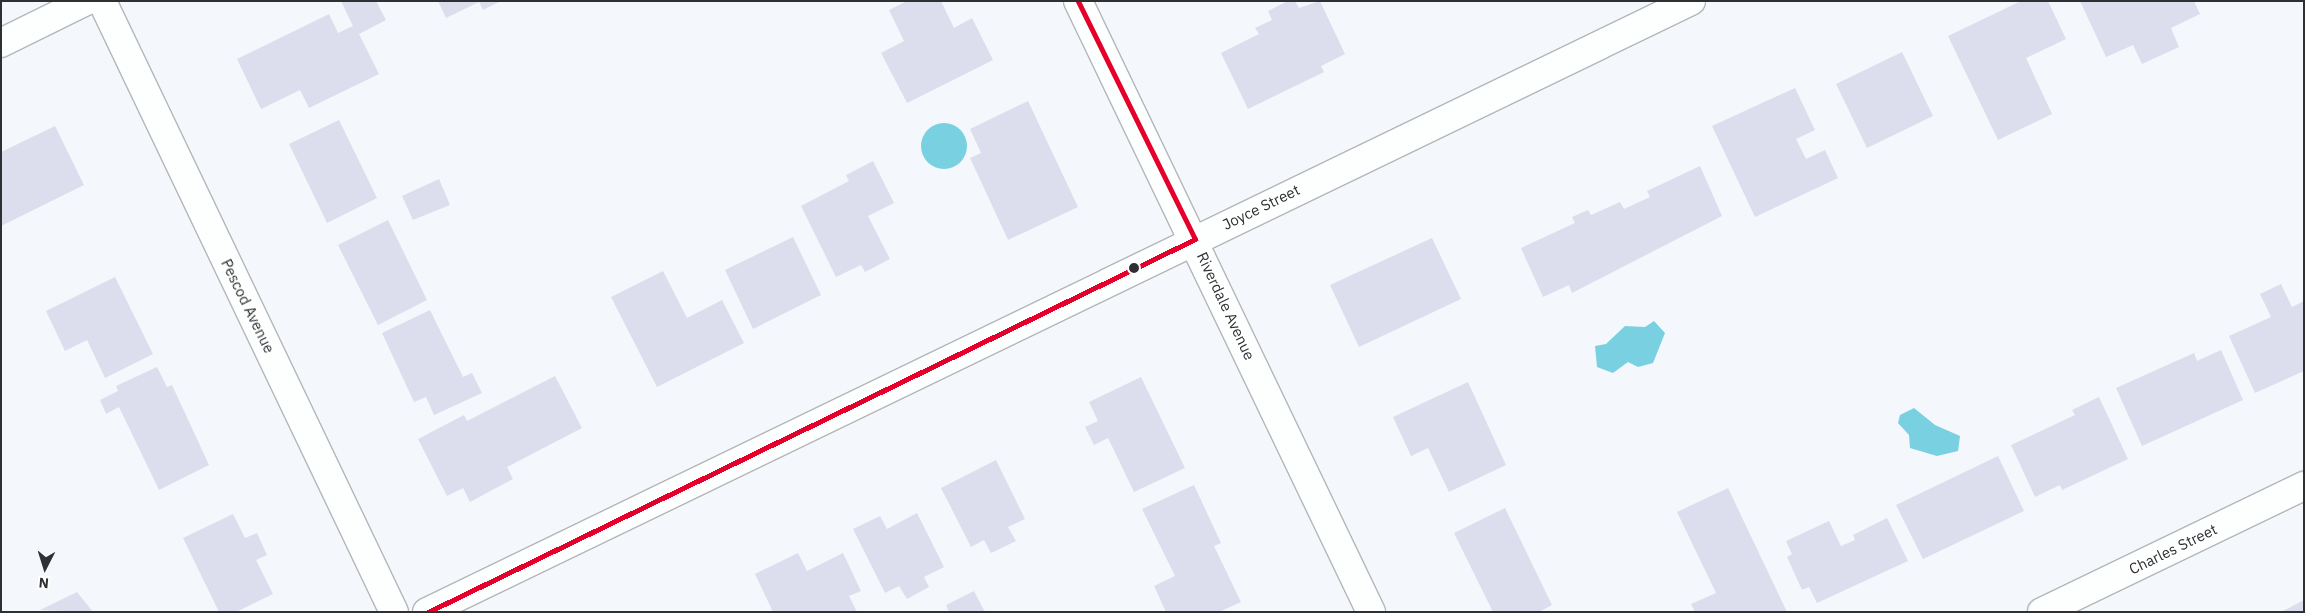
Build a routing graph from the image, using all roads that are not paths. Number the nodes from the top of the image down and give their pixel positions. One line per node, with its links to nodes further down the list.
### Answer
1 (86, 1): 5 (street)
2 (102, 1): 8 (street, Pescod Avenue)
3 (1078, 1): 6 (street, Riverdale Avenue)
4 (1691, 1): 6 (street, Joyce Street)
5 (1, 43)
6 (1195, 239): 9 (street, Joyce Street); 10 (street, Riverdale Avenue)
7 (2304, 486): 11 (street, Charles Street)
8 (394, 612)
9 (427, 612)
10 (1371, 612)
11 (2042, 612)

